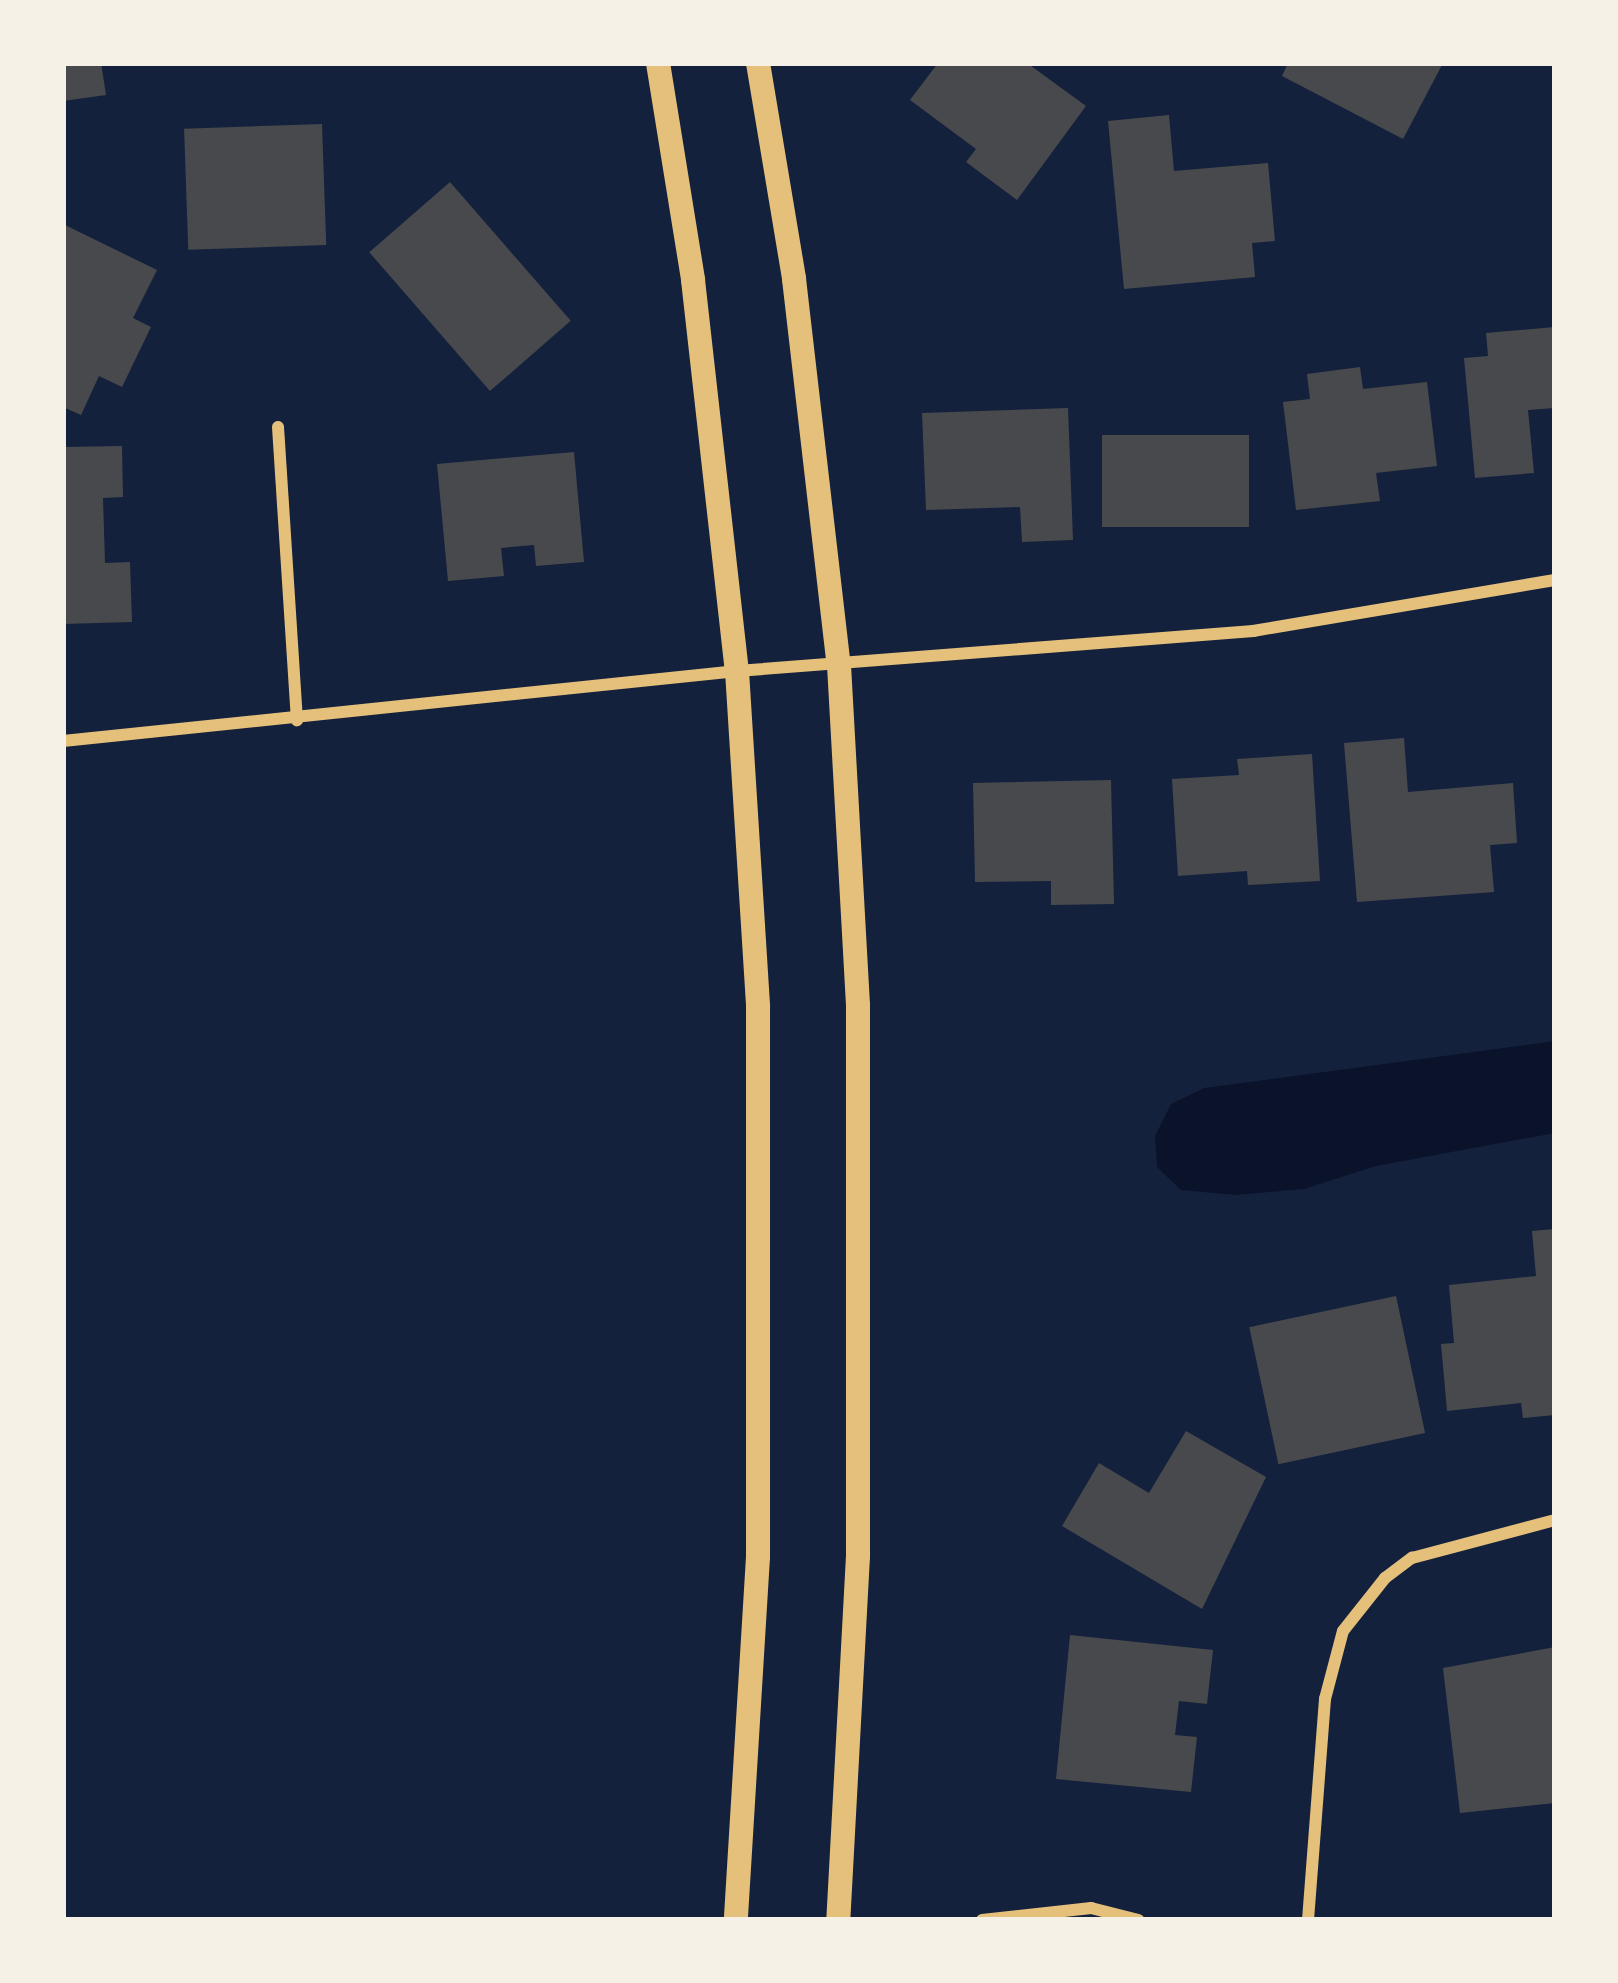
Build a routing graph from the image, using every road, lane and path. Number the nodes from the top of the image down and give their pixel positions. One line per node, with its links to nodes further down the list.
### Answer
1 (658, 63): 6 (main road)
2 (758, 63): 5 (main road)
3 (278, 427): 7 (street)
4 (1555, 580): 5 (street)
5 (839, 665): 6 (street); 11 (main road)
6 (737, 671): 7 (street); 10 (main road)
7 (297, 720): 8 (street)
8 (63, 741)
9 (1555, 1520): 14 (street)
10 (736, 1920)
11 (838, 1920)
12 (982, 1920): 13 (street)
13 (1138, 1920)
14 (1308, 1920)

